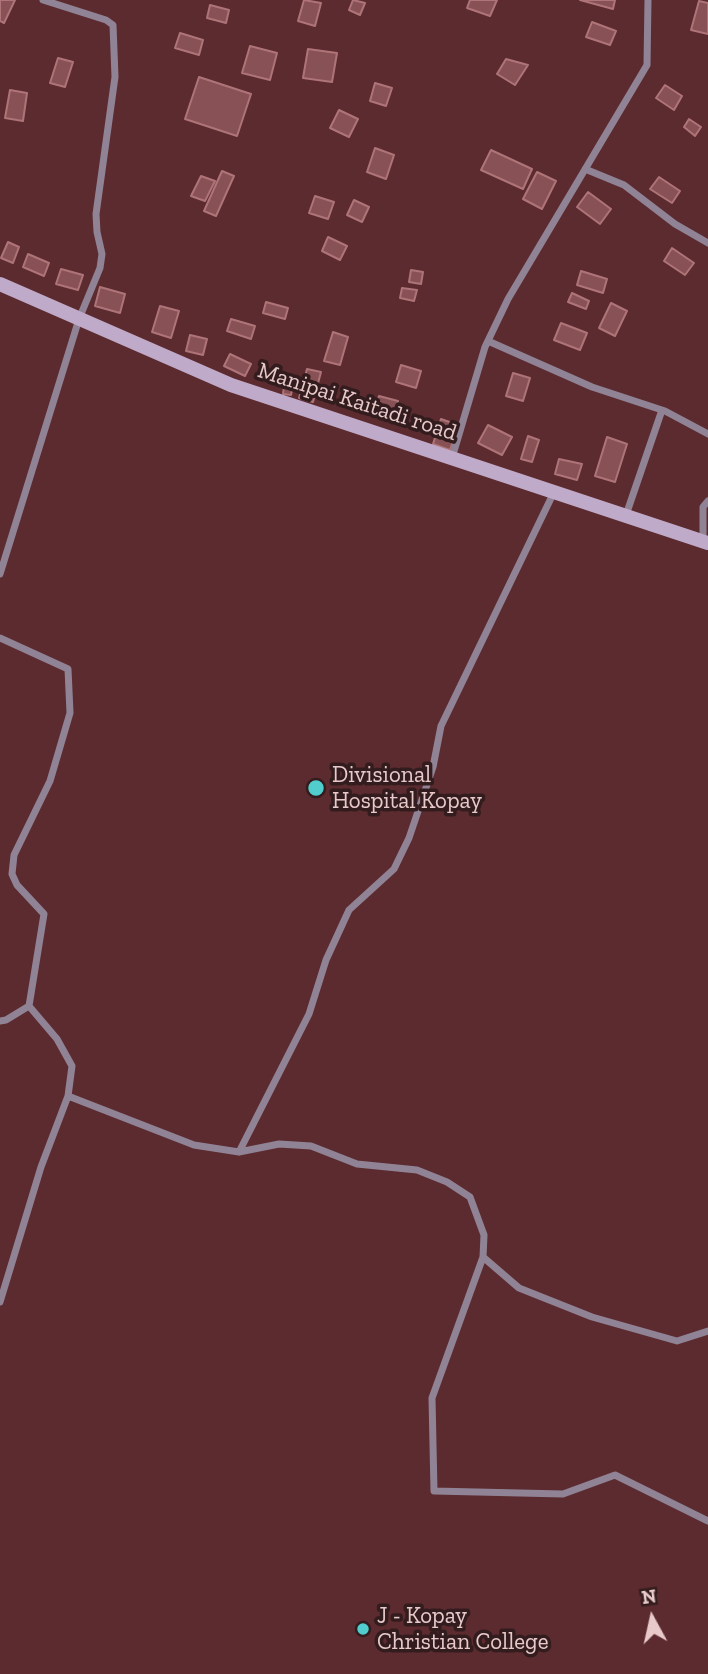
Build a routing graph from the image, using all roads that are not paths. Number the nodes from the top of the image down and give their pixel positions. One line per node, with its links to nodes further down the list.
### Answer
1 (43, 0): 6 (street)
2 (648, 0): 3 (street)
3 (585, 169): 4 (street); 7 (street)
4 (708, 243)
5 (0, 284): 6 (main road, Manipai Kaitadi road)
6 (79, 319): 10 (main road, Manipai Kaitadi road); 15 (street)
7 (488, 341): 8 (street); 10 (street)
8 (662, 410): 9 (street); 13 (street)
9 (708, 434)
10 (452, 458): 11 (main road, Manipai Kaitadi road)
11 (555, 491): 13 (main road, Manipai Kaitadi road); 20 (street)
12 (708, 501): 14 (street)
13 (626, 515): 14 (main road, Manipai Kaitadi road)
14 (705, 542)
15 (0, 574)
16 (0, 638): 17 (street)
17 (29, 1006): 18 (street); 19 (street)
18 (0, 1021)
19 (68, 1096): 20 (street); 22 (street)
20 (239, 1152): 21 (street)
21 (484, 1257): 23 (street); 24 (street)
22 (0, 1303)
23 (708, 1331)
24 (708, 1521)

